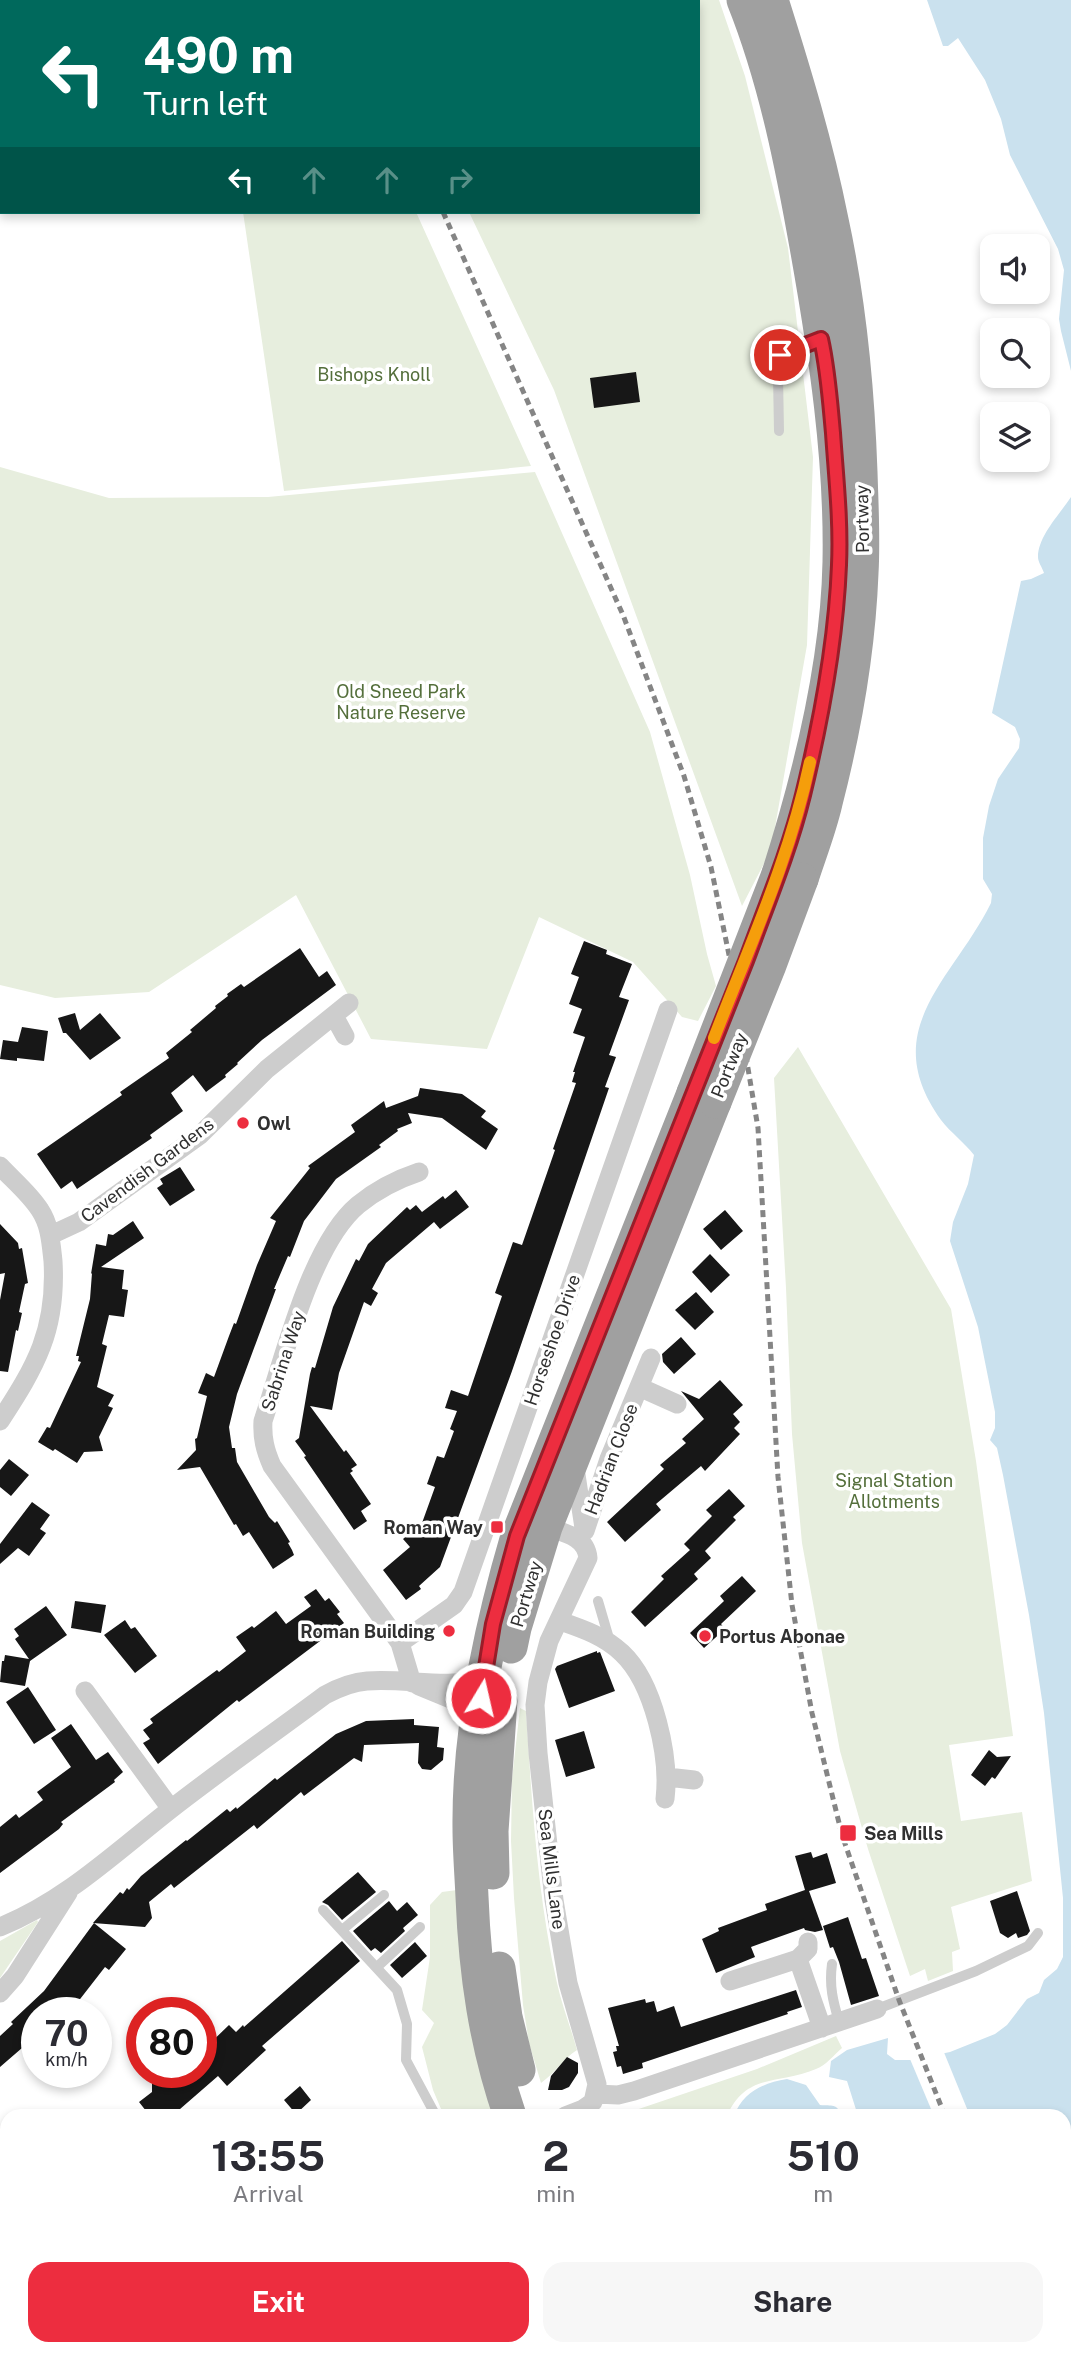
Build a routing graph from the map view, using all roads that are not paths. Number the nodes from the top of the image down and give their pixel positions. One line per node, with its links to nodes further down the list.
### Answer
1 (743, 0): 3 (highway, Portway)
2 (772, 0): 5 (highway, Portway)
3 (821, 339): 4 (lane); 5 (highway, Portway)
4 (779, 432)
5 (790, 877): 10 (highway, Portway, bridge)
6 (349, 1003): 8 (street, Cavendish Gardens)
7 (668, 1010): 24 (street, Horseshoe Drive)
8 (334, 1016): 9 (street); 13 (street, Cavendish Gardens)
9 (345, 1036)
10 (704, 1098): 18 (highway, Portway); 26 (highway, Portway)
11 (0, 1166): 13 (street)
12 (419, 1172): 24 (street, Sabrina Way)
13 (51, 1235): 17 (street)
14 (651, 1358): 15 (street, Hadrian Close)
15 (639, 1387): 16 (street, Hadrian Close); 20 (street, Hadrian Close)
16 (682, 1406)
17 (0, 1421)
18 (574, 1457): 19 (highway, Portway); 20 (street, Hadrian Close)
19 (546, 1527): 20 (street); 50 (highway, Portway)
20 (586, 1540): 22 (street, Hadrian Close)
21 (598, 1601): 25 (lane)
22 (560, 1621): 23 (street, Hadrian Close); 25 (street)
23 (550, 1641): 49 (street, Sea Mills Lane)
24 (400, 1643): 27 (street, Sabrina Way)
25 (610, 1643): 30 (street)
26 (483, 1679): 27 (street); 29 (highway, Portway)
27 (412, 1683): 29 (street); 33 (street)
28 (85, 1691): 33 (street)
29 (478, 1717): 50 (highway, Portway)
30 (667, 1777): 31 (street); 32 (street)
31 (694, 1780)
32 (665, 1799)
33 (171, 1809): 34 (street)
34 (71, 1888): 37 (street); 46 (street)
35 (384, 1895): 39 (lane)
36 (323, 1910): 39 (lane)
37 (0, 1927)
38 (420, 1927): 44 (lane)
39 (342, 1930): 44 (lane)
40 (1038, 1933): 47 (lane)
41 (808, 1942): 42 (street)
42 (797, 1959): 45 (street); 48 (street)
43 (832, 1964): 48 (lane)
44 (377, 1967): 51 (lane)
45 (730, 1981)
46 (0, 1993)
47 (877, 2009): 48 (street)
48 (830, 2025): 49 (street)
49 (596, 2094): 52 (street)
50 (519, 2108)
51 (432, 2109)
52 (583, 2109)

